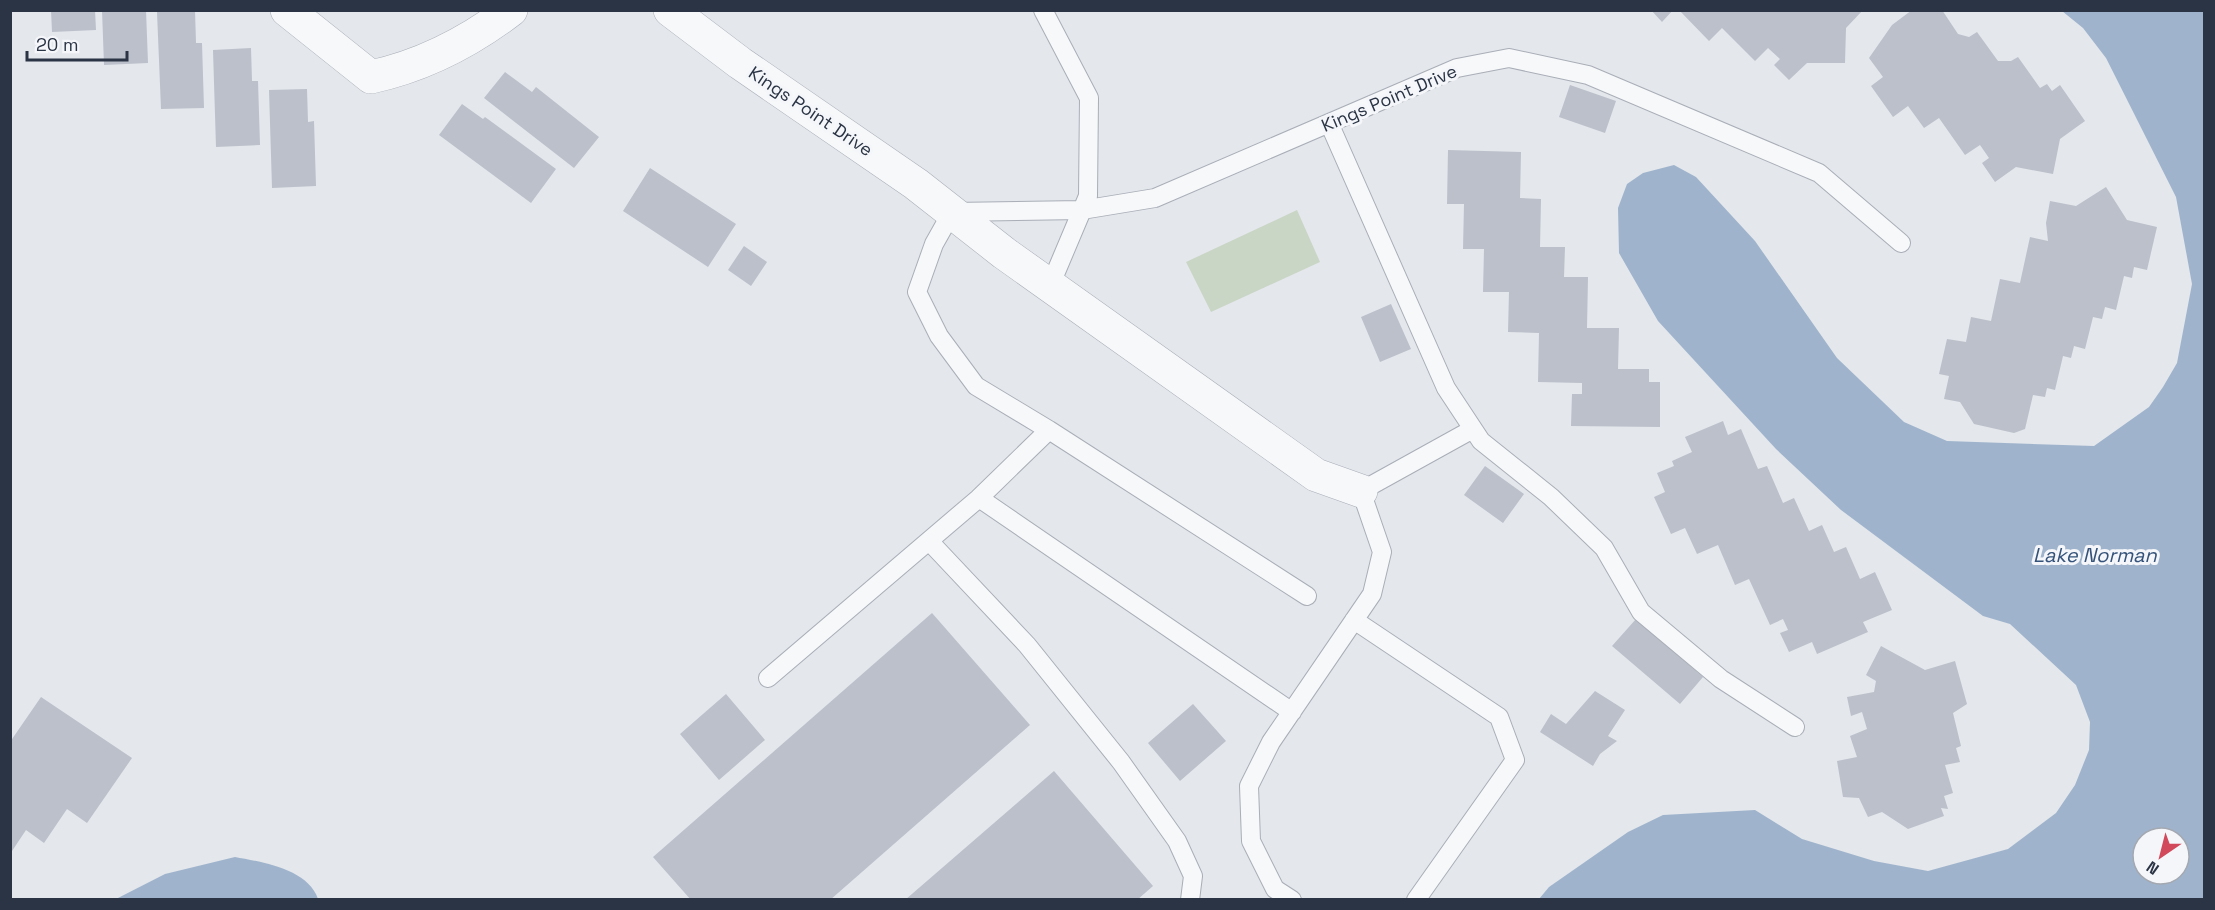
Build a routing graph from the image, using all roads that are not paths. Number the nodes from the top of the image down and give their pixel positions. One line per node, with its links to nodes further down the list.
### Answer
1 (287, 10): 2 (street)
2 (511, 10)
3 (670, 10): 7 (street, Kings Point Drive)
4 (1043, 10): 6 (lane)
5 (1329, 123): 6 (lane, Kings Point Drive); 8 (lane, Kings Point Drive); 10 (lane)
6 (1082, 210): 7 (lane, Kings Point Drive); 9 (lane)
7 (952, 212): 9 (street, Kings Point Drive); 11 (lane)
8 (1901, 243)
9 (1050, 286): 12 (street, Kings Point Drive)
10 (1473, 429): 12 (lane); 19 (lane)
11 (1049, 430): 13 (lane); 15 (lane)
12 (1361, 491): 16 (lane)
13 (979, 498): 14 (lane); 18 (lane)
14 (929, 541): 17 (lane); 20 (lane)
15 (1307, 596)
16 (1354, 620): 18 (lane); 22 (lane)
17 (768, 678)
18 (1292, 712): 21 (lane)
19 (1795, 727)
20 (1190, 900)
21 (1292, 900)
22 (1416, 900)

